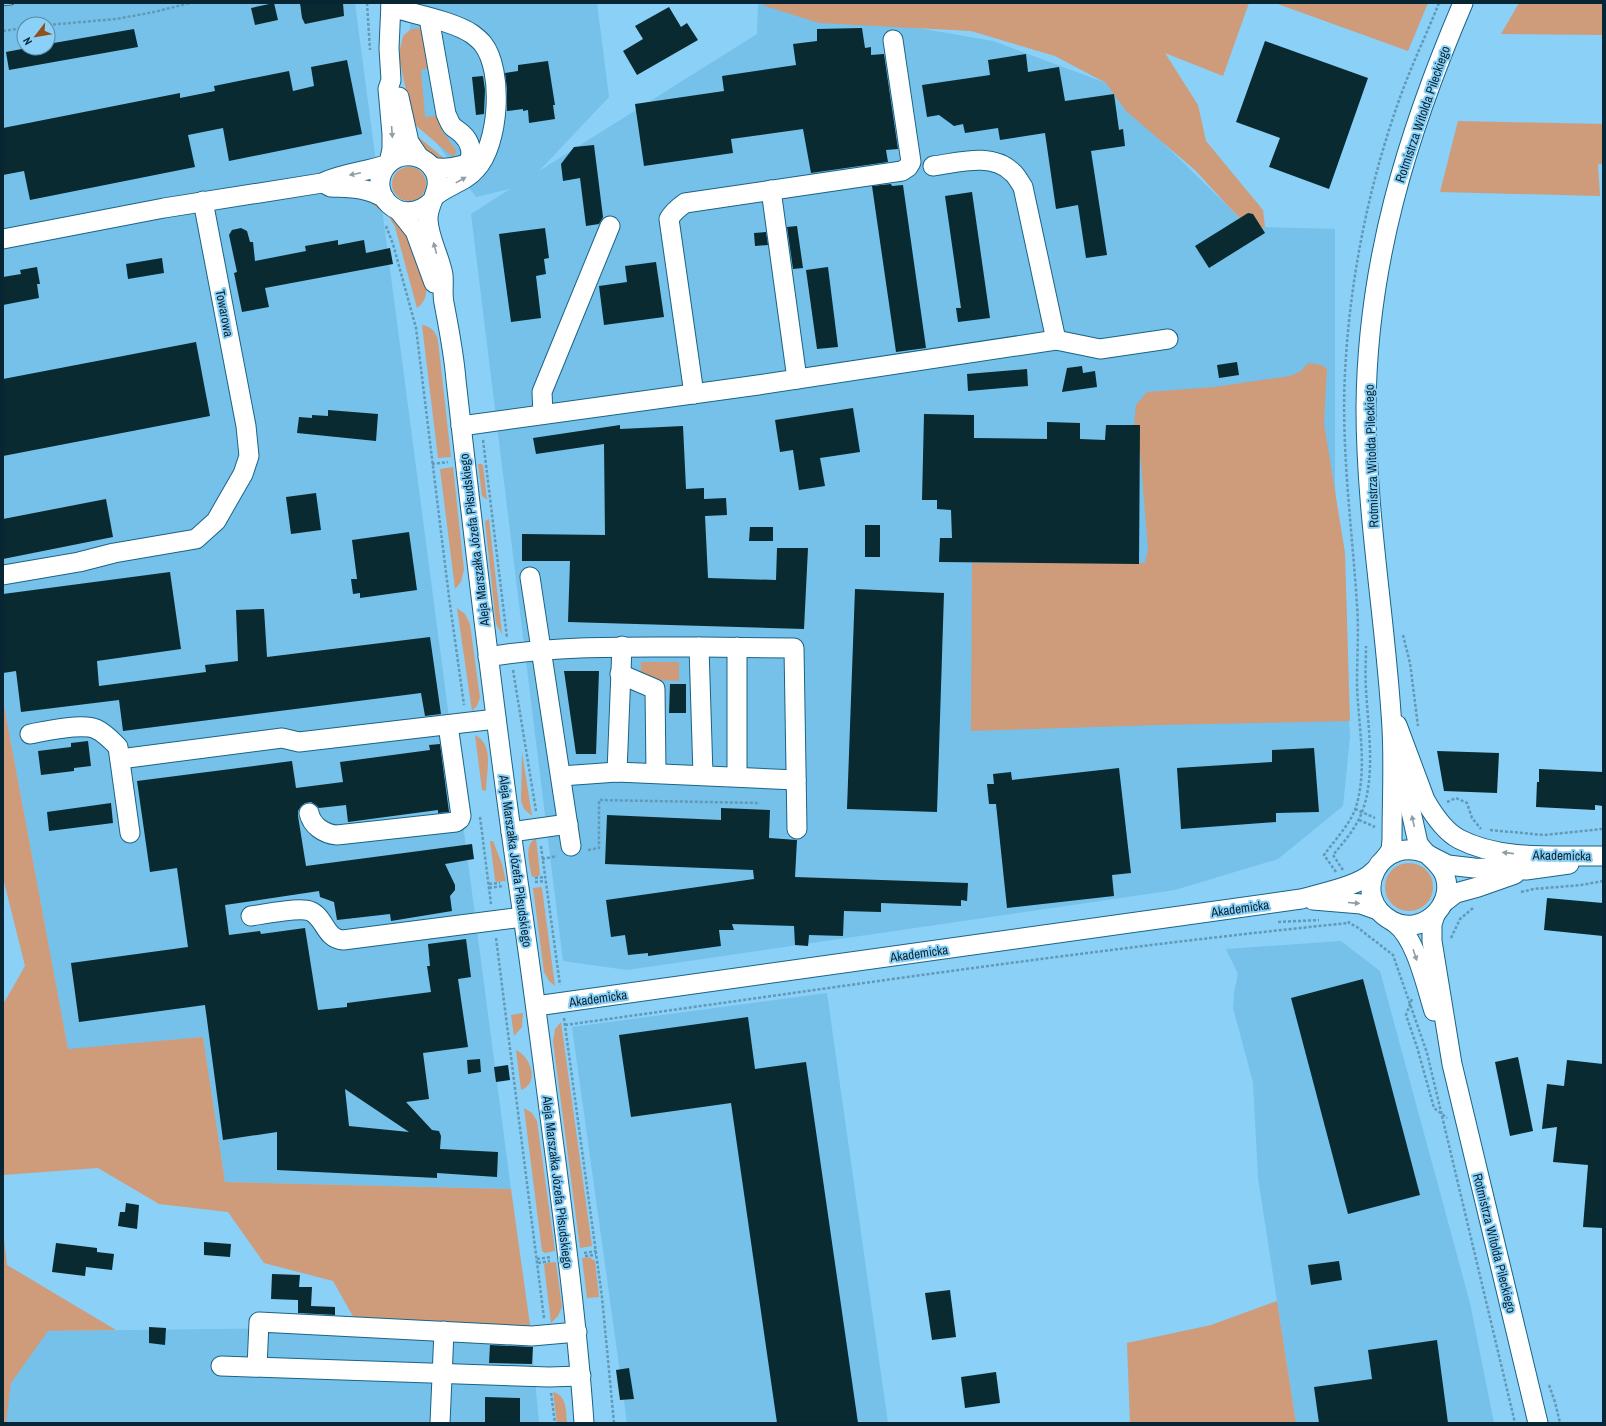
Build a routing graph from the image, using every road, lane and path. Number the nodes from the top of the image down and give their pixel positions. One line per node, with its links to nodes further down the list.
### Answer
1 (190, 3): 6 (path)
2 (367, 3): 9 (path)
3 (1464, 3): 43 (street, Rotmistrza Witolda Pileckiego)
4 (391, 5): 5 (street); 11 (street, Aleja Marszałka Józefa Piłsudskiego)
5 (429, 18): 12 (street); 12 (street)
6 (56, 24)
7 (16, 29): 8 (path)
8 (3, 31)
9 (368, 32)
10 (893, 40): 17 (street)
11 (391, 80): 13 (street, Aleja Marszałka Józefa Piłsudskiego); 14 (street, Aleja Marszałka Józefa Piłsudskiego, one-way to 14)
12 (475, 161): 13 (street); 19 (street, one-way to 12)
13 (425, 162): 14 (street); 19 (street, Aleja Marszałka Józefa Piłsudskiego)
14 (389, 164): 16 (street, one-way to 16); 18 (street, Aleja Marszałka Józefa Piłsudskiego)
15 (933, 166): 27 (street)
16 (322, 183): 18 (street); 20 (street)
17 (771, 190): 28 (street); 29 (street)
18 (384, 198): 21 (street, Aleja Marszałka Józefa Piłsudskiego)
19 (434, 198): 21 (street); 25 (street, Aleja Marszałka Józefa Piłsudskiego, one-way to 19)
20 (203, 201): 24 (street); 33 (street, Towarowa)
21 (399, 211): 25 (street, Aleja Marszałka Józefa Piłsudskiego)
22 (384, 223): 45 (path)
23 (610, 226): 30 (street)
24 (3, 239)
25 (443, 300): 32 (street, Aleja Marszałka Józefa Piłsudskiego)
26 (1168, 338): 27 (street)
27 (1056, 340): 28 (street)
28 (797, 379): 29 (street)
29 (694, 394): 30 (street)
30 (543, 414): 31 (street)
31 (481, 423): 32 (street); 40 (path)
32 (461, 426): 41 (street, Aleja Marszałka Józefa Piłsudskiego)
33 (3, 576)
34 (530, 577): 39 (street)
35 (1402, 630): 48 (path)
36 (622, 646): 37 (street); 39 (street); 42 (street)
37 (699, 647): 38 (street); 53 (street)
38 (737, 647): 55 (street); 56 (street)
39 (542, 650): 40 (street); 54 (street)
40 (510, 653): 41 (street); 62 (path)
41 (488, 657): 44 (street, Aleja Marszałka Józefa Piłsudskiego)
42 (620, 674): 51 (street); 52 (street)
43 (1390, 707): 47 (street, Rotmistrza Witolda Pileckiego); 70 (street, Akademicka, one-way to 43)
44 (496, 720): 45 (street); 65 (street, Aleja Marszałka Józefa Piłsudskiego)
45 (467, 723): 46 (street)
46 (448, 725): 50 (street); 59 (street)
47 (1392, 730): 69 (street, Rotmistrza Witolda Pileckiego, one-way to 47); 73 (street, Rotmistrza Witolda Pileckiego)
48 (1419, 732)
49 (30, 734): 50 (street)
50 (120, 759): 66 (street)
51 (617, 772): 52 (street); 54 (street)
52 (656, 772): 53 (street)
53 (702, 775): 55 (street)
54 (561, 776): 61 (street)
55 (737, 776): 56 (street)
56 (796, 780): 63 (street)
57 (1446, 802): 64 (path)
58 (760, 803): 68 (path)
59 (310, 813)
60 (479, 815): 83 (path)
61 (568, 824): 62 (street); 68 (street)
62 (538, 828): 65 (street); 71 (path)
63 (797, 829)
64 (1603, 829)
65 (511, 832): 82 (street, Aleja Marszałka Józefa Piłsudskiego)
66 (130, 833)
67 (1346, 840): 76 (path)
68 (573, 851): 71 (path)
69 (1430, 856): 73 (street); 74 (street, Akademicka); 79 (street)
70 (1603, 856)
71 (542, 859): 87 (path)
72 (1603, 859): 74 (street, Akademicka)
73 (1380, 864): 76 (street, Akademicka); 80 (street)
74 (1526, 870): 79 (street, Akademicka)
75 (1603, 881): 77 (path)
76 (1351, 884): 78 (street, Akademicka)
77 (1519, 892)
78 (1302, 899): 80 (street, Akademicka, one-way to 80); 87 (street, Akademicka)
79 (1439, 909): 84 (street); 91 (street, Rotmistrza Witolda Pileckiego)
80 (1378, 910): 84 (street)
81 (251, 916): 83 (street)
82 (523, 917): 83 (street); 88 (street, Aleja Marszałka Józefa Piłsudskiego)
83 (494, 921): 94 (path)
84 (1395, 923): 91 (street, Rotmistrza Witolda Pileckiego, one-way to 91)
85 (1349, 924): 90 (path)
86 (1413, 997): 92 (path)
87 (562, 1003): 88 (street, Akademicka); 90 (path)
88 (536, 1006): 96 (street, Aleja Marszałka Józefa Piłsudskiego)
89 (1413, 1018): 92 (path)
90 (565, 1025): 105 (path)
91 (1452, 1064): 107 (street, Rotmistrza Witolda Pileckiego)
92 (1441, 1114): 93 (path); 106 (path)
93 (1449, 1122)
94 (537, 1259)
95 (444, 1331): 96 (street); 98 (street); 99 (street)
96 (577, 1332): 100 (street, Aleja Marszałka Józefa Piłsudskiego)
97 (221, 1366): 98 (street)
98 (257, 1367): 99 (street)
99 (443, 1374): 100 (street); 102 (street)
100 (581, 1376): 104 (street, Aleja Marszałka Józefa Piłsudskiego)
101 (550, 1388): 103 (path)
102 (440, 1423)
103 (555, 1423)
104 (584, 1423)
105 (614, 1423)
106 (1515, 1423)
107 (1538, 1423)

